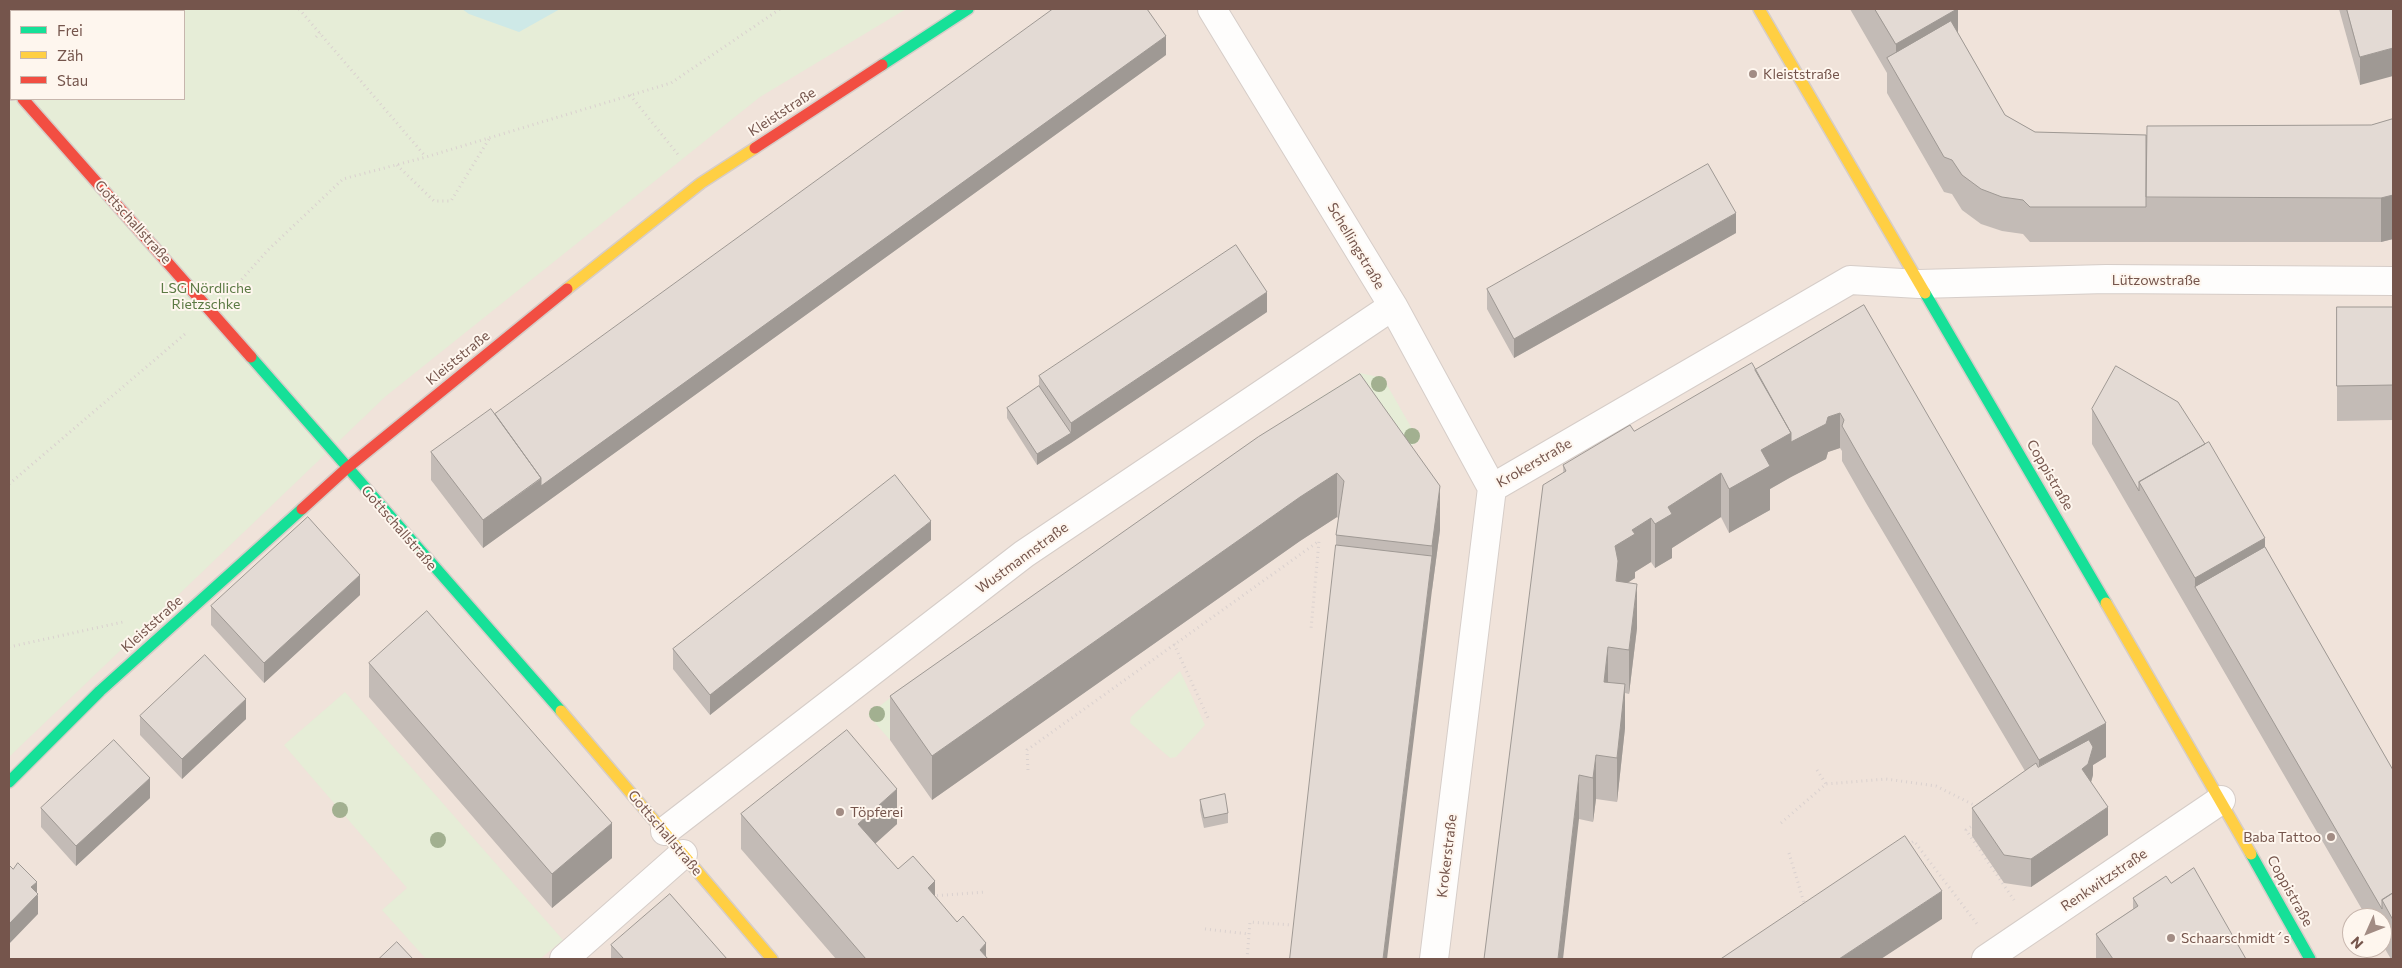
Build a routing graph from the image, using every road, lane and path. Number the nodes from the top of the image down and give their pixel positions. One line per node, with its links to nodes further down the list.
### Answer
1 (299, 9): 6 (path)
2 (780, 9): 8 (path)
3 (968, 9): 13 (street, Kleiststraße)
4 (1212, 9): 16 (street, Schellingstraße)
5 (1759, 9): 15 (street, Coppistraße)
6 (320, 33): 7 (path); 11 (path)
7 (316, 37)
8 (630, 95): 10 (path); 13 (path)
9 (24, 100): 17 (street, Gottschallstraße)
10 (490, 138): 11 (path); 12 (path)
11 (426, 157): 12 (path)
12 (396, 165): 17 (path)
13 (701, 183): 18 (street, Kleiststraße)
14 (2393, 280): 15 (street, Lützowstraße)
15 (1919, 284): 20 (street, Krokerstraße); 30 (street, Coppistraße)
16 (1393, 306): 20 (street, Schellingstraße); 34 (street, Wustmannstraße)
17 (212, 312): 18 (street, Gottschallstraße); 19 (path)
18 (347, 468): 28 (street, Kleiststraße); 34 (street, Gottschallstraße)
19 (9, 484)
20 (1492, 488): 49 (street, Krokerstraße)
21 (125, 622): 24 (path)
22 (1311, 629): 23 (path)
23 (1174, 644): 25 (path); 26 (path)
24 (9, 647)
25 (1210, 720)
26 (1028, 770)
27 (1817, 770): 29 (path)
28 (9, 782)
29 (1826, 784): 31 (path); 33 (path)
30 (2221, 800): 42 (street, Renkwitzstraße); 50 (street, Coppistraße)
31 (1983, 810)
32 (1982, 820): 42 (path)
33 (1781, 823)
34 (665, 832): 37 (street, Gottschallstraße)
35 (1906, 846): 45 (path)
36 (1789, 853): 40 (path)
37 (683, 854): 46 (street); 47 (street, Gottschallstraße)
38 (986, 892): 39 (path)
39 (926, 897)
40 (1806, 912)
41 (1292, 925): 44 (path)
42 (2033, 928): 45 (street, Renkwitzstraße)
43 (1205, 929): 44 (path)
44 (1249, 934): 48 (path)
45 (1992, 955)
46 (564, 959)
47 (772, 959)
48 (1247, 959)
49 (1434, 959)
50 (2310, 959)

